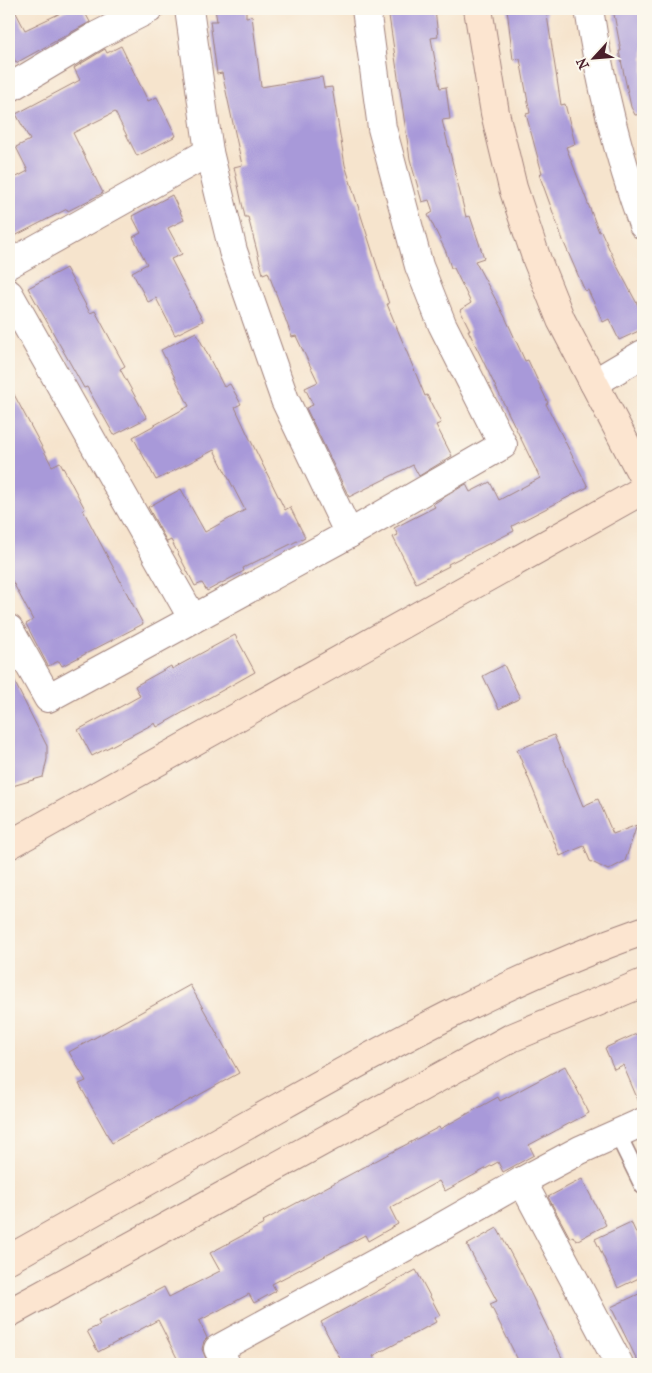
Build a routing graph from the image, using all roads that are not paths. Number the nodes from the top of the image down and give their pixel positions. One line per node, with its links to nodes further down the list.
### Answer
1 (149, 9): 6 (street)
2 (189, 9): 7 (street)
3 (366, 9): 15 (street)
4 (478, 9): 12 (street)
5 (589, 9): 8 (street)
6 (9, 88)
7 (209, 152): 9 (street); 15 (street)
8 (643, 225)
9 (9, 264)
10 (9, 294): 16 (street)
11 (643, 354): 12 (street)
12 (594, 383): 13 (street)
13 (643, 477)
14 (643, 490): 18 (street)
15 (349, 534): 16 (street)
16 (193, 619): 17 (street)
17 (9, 629)
18 (9, 845)
19 (643, 931): 25 (street)
20 (643, 983): 26 (street)
21 (643, 1122): 22 (street)
22 (617, 1133): 23 (street); 24 (lane)
23 (522, 1181): 27 (street); 28 (street)
24 (643, 1186)
25 (9, 1259)
26 (9, 1313)
27 (226, 1364)
28 (619, 1364)

